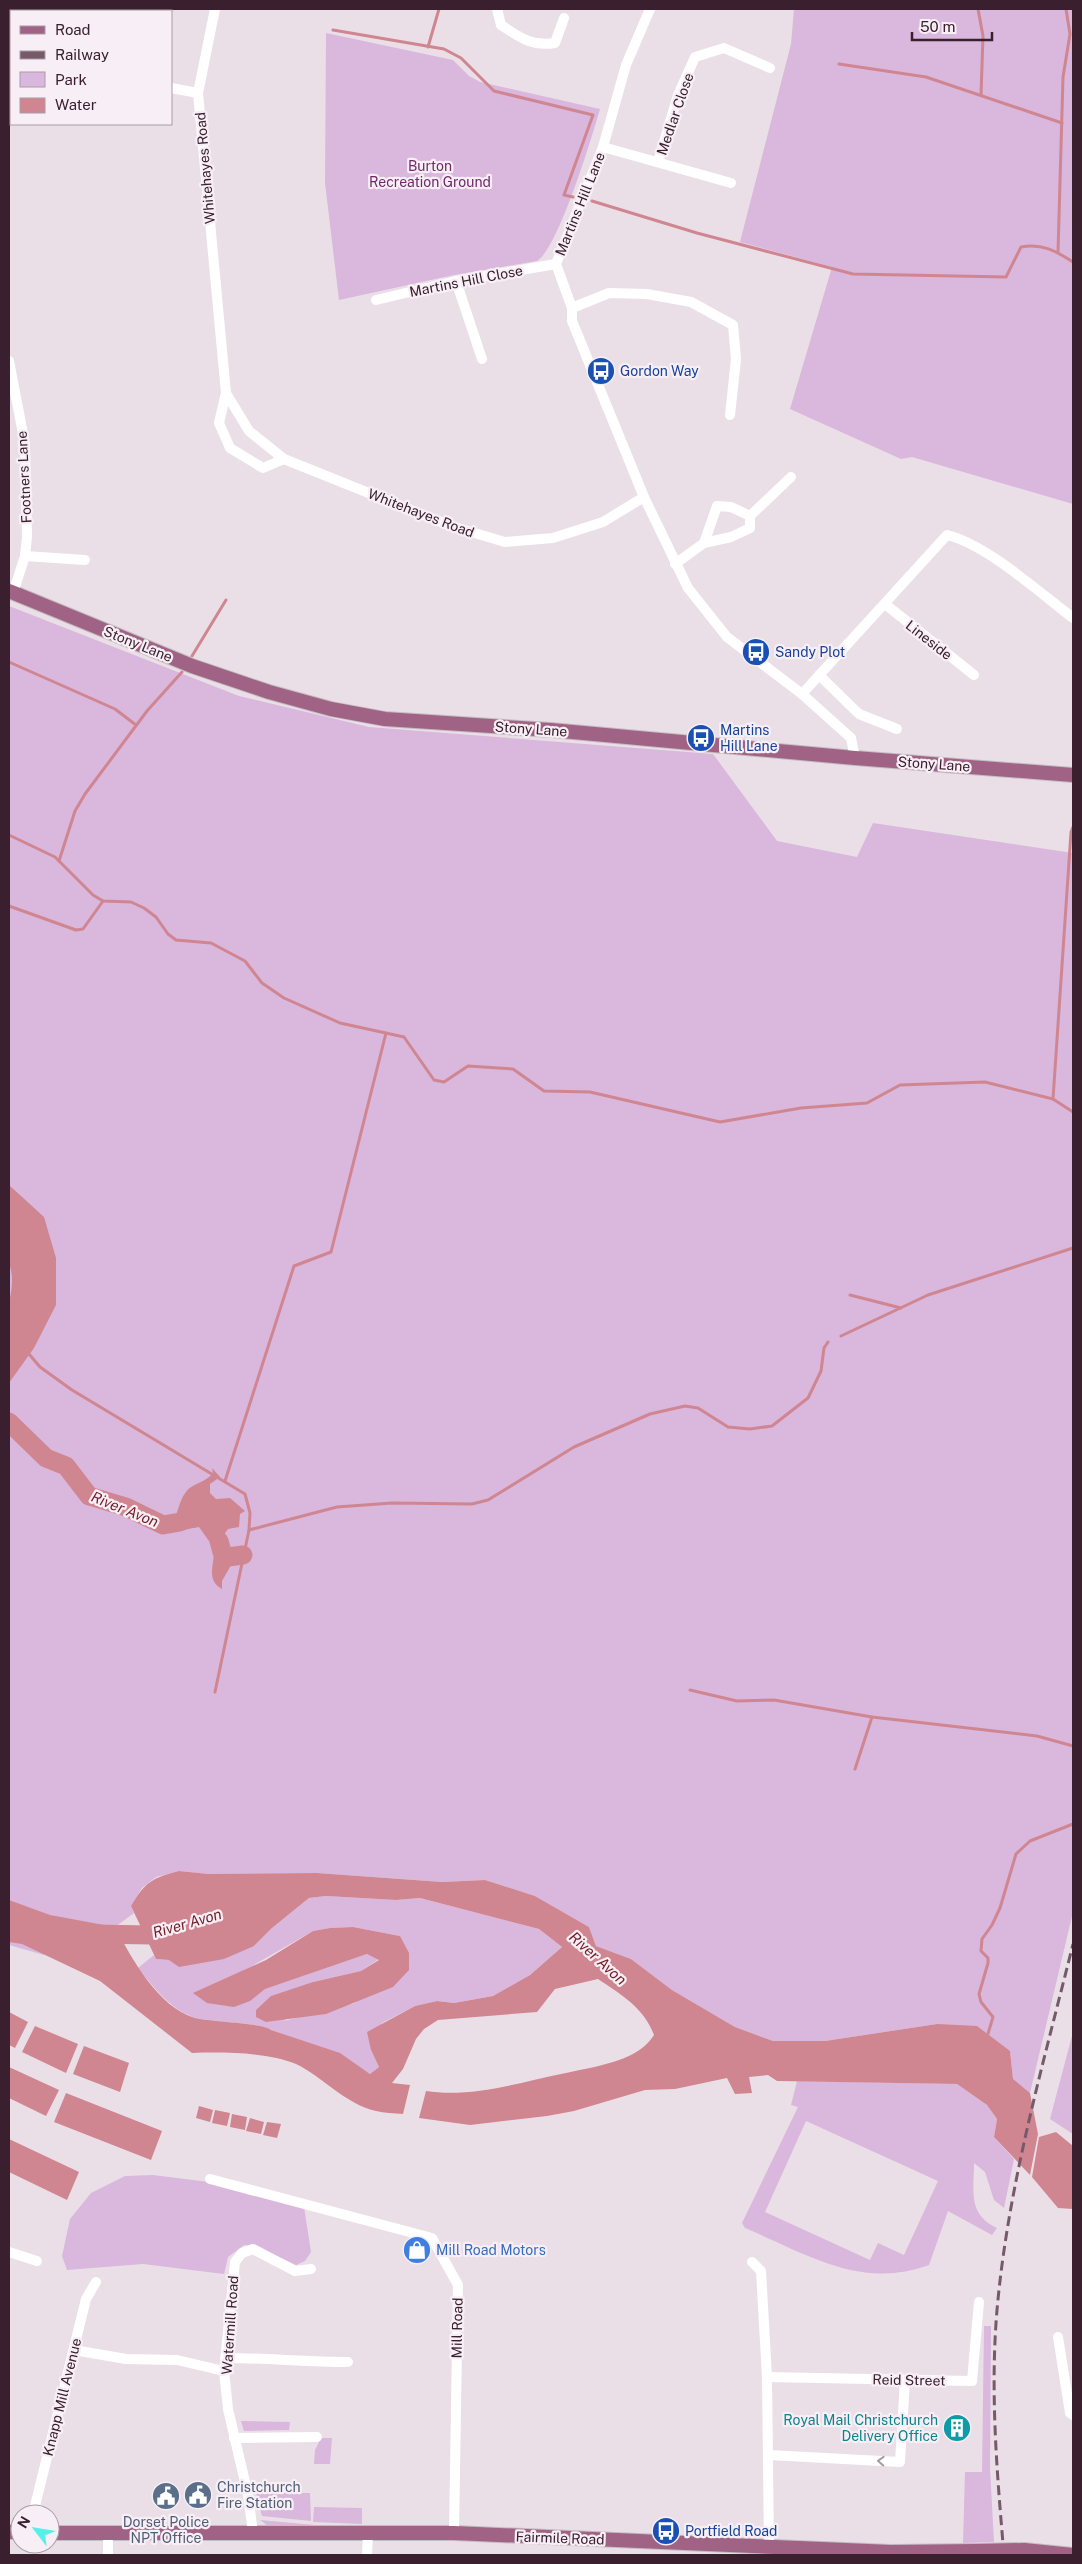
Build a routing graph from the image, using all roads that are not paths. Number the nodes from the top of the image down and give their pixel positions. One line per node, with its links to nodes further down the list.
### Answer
1 (215, 9): 7 (street, Whitehayes Road)
2 (497, 9): 4 (street)
3 (650, 9): 8 (street, Martins Hill Lane)
4 (564, 18)
5 (770, 68): 9 (street, Medlar Close)
6 (172, 88): 7 (street, Whitehayes Road)
7 (198, 93): 17 (street, Whitehayes Road)
8 (602, 147): 9 (street); 11 (street, Martins Hill Lane)
9 (658, 162): 10 (street)
10 (731, 183)
11 (556, 264): 12 (street, Martins Hill Close); 14 (street, Martins Hill Lane)
12 (456, 281): 13 (street, Martins Hill Close); 15 (street)
13 (376, 300)
14 (572, 308): 18 (street); 21 (street, Martins Hill Lane)
15 (482, 359)
16 (9, 361): 24 (street, Footners Lane)
17 (226, 393): 19 (street, Whitehayes Road); 19 (street, Whitehayes Road)
18 (730, 415)
19 (284, 459): 21 (street, Whitehayes Road)
20 (791, 477): 22 (street)
21 (644, 497): 26 (street, Martins Hill Lane)
22 (750, 516): 23 (street); 23 (street)
23 (704, 543): 26 (street)
24 (25, 556): 25 (street); 27 (street, Footners Lane)
25 (85, 560)
26 (675, 564): 32 (street, Martins Hill Lane)
27 (11, 592): 34 (main road, Stony Lane)
28 (885, 604): 29 (street); 30 (street); 31 (street, Lineside)
29 (1073, 618)
30 (819, 675): 32 (street); 33 (street)
31 (974, 675)
32 (802, 694): 34 (street, Martins Hill Lane)
33 (897, 729)
34 (854, 758): 35 (main road, Stony Lane)
35 (1073, 775)
36 (210, 2179): 58 (street, Mill Road)
37 (9, 2252): 38 (street)
38 (36, 2261)
39 (752, 2262): 48 (street)
40 (311, 2269): 45 (street, Watermill Road)
41 (96, 2282): 44 (street, Knapp Mill Avenue)
42 (979, 2302): 49 (street, Reid Street)
43 (1058, 2337): 50 (street)
44 (74, 2350): 47 (street); 54 (street, Knapp Mill Avenue)
45 (226, 2358): 46 (street); 47 (street, Watermill Road)
46 (348, 2362)
47 (224, 2371): 52 (street, Watermill Road)
48 (767, 2377): 49 (street, Reid Street); 53 (street)
49 (906, 2380): 53 (street, one-way to 53)
50 (1073, 2415)
51 (317, 2437): 52 (street)
52 (234, 2438): 56 (street, Watermill Road)
53 (769, 2455): 60 (street)
54 (36, 2504)
55 (60, 2533): 59 (main road, Fairmile Road)
56 (253, 2533): 57 (main road, Fairmile Road); 59 (main road, Fairmile Road)
57 (368, 2534): 58 (main road, Fairmile Road); 64 (street)
58 (454, 2534): 61 (main road, Fairmile Road)
59 (108, 2535): 63 (street)
60 (769, 2547): 61 (main road, Fairmile Road); 62 (main road, Fairmile Road)
61 (709, 2550)
62 (891, 2554): 65 (main road, Fairmile Road, bridge)
63 (108, 2555)
64 (367, 2555)
65 (1069, 2555): 66 (main road, Fairmile Road)
66 (1073, 2555)

